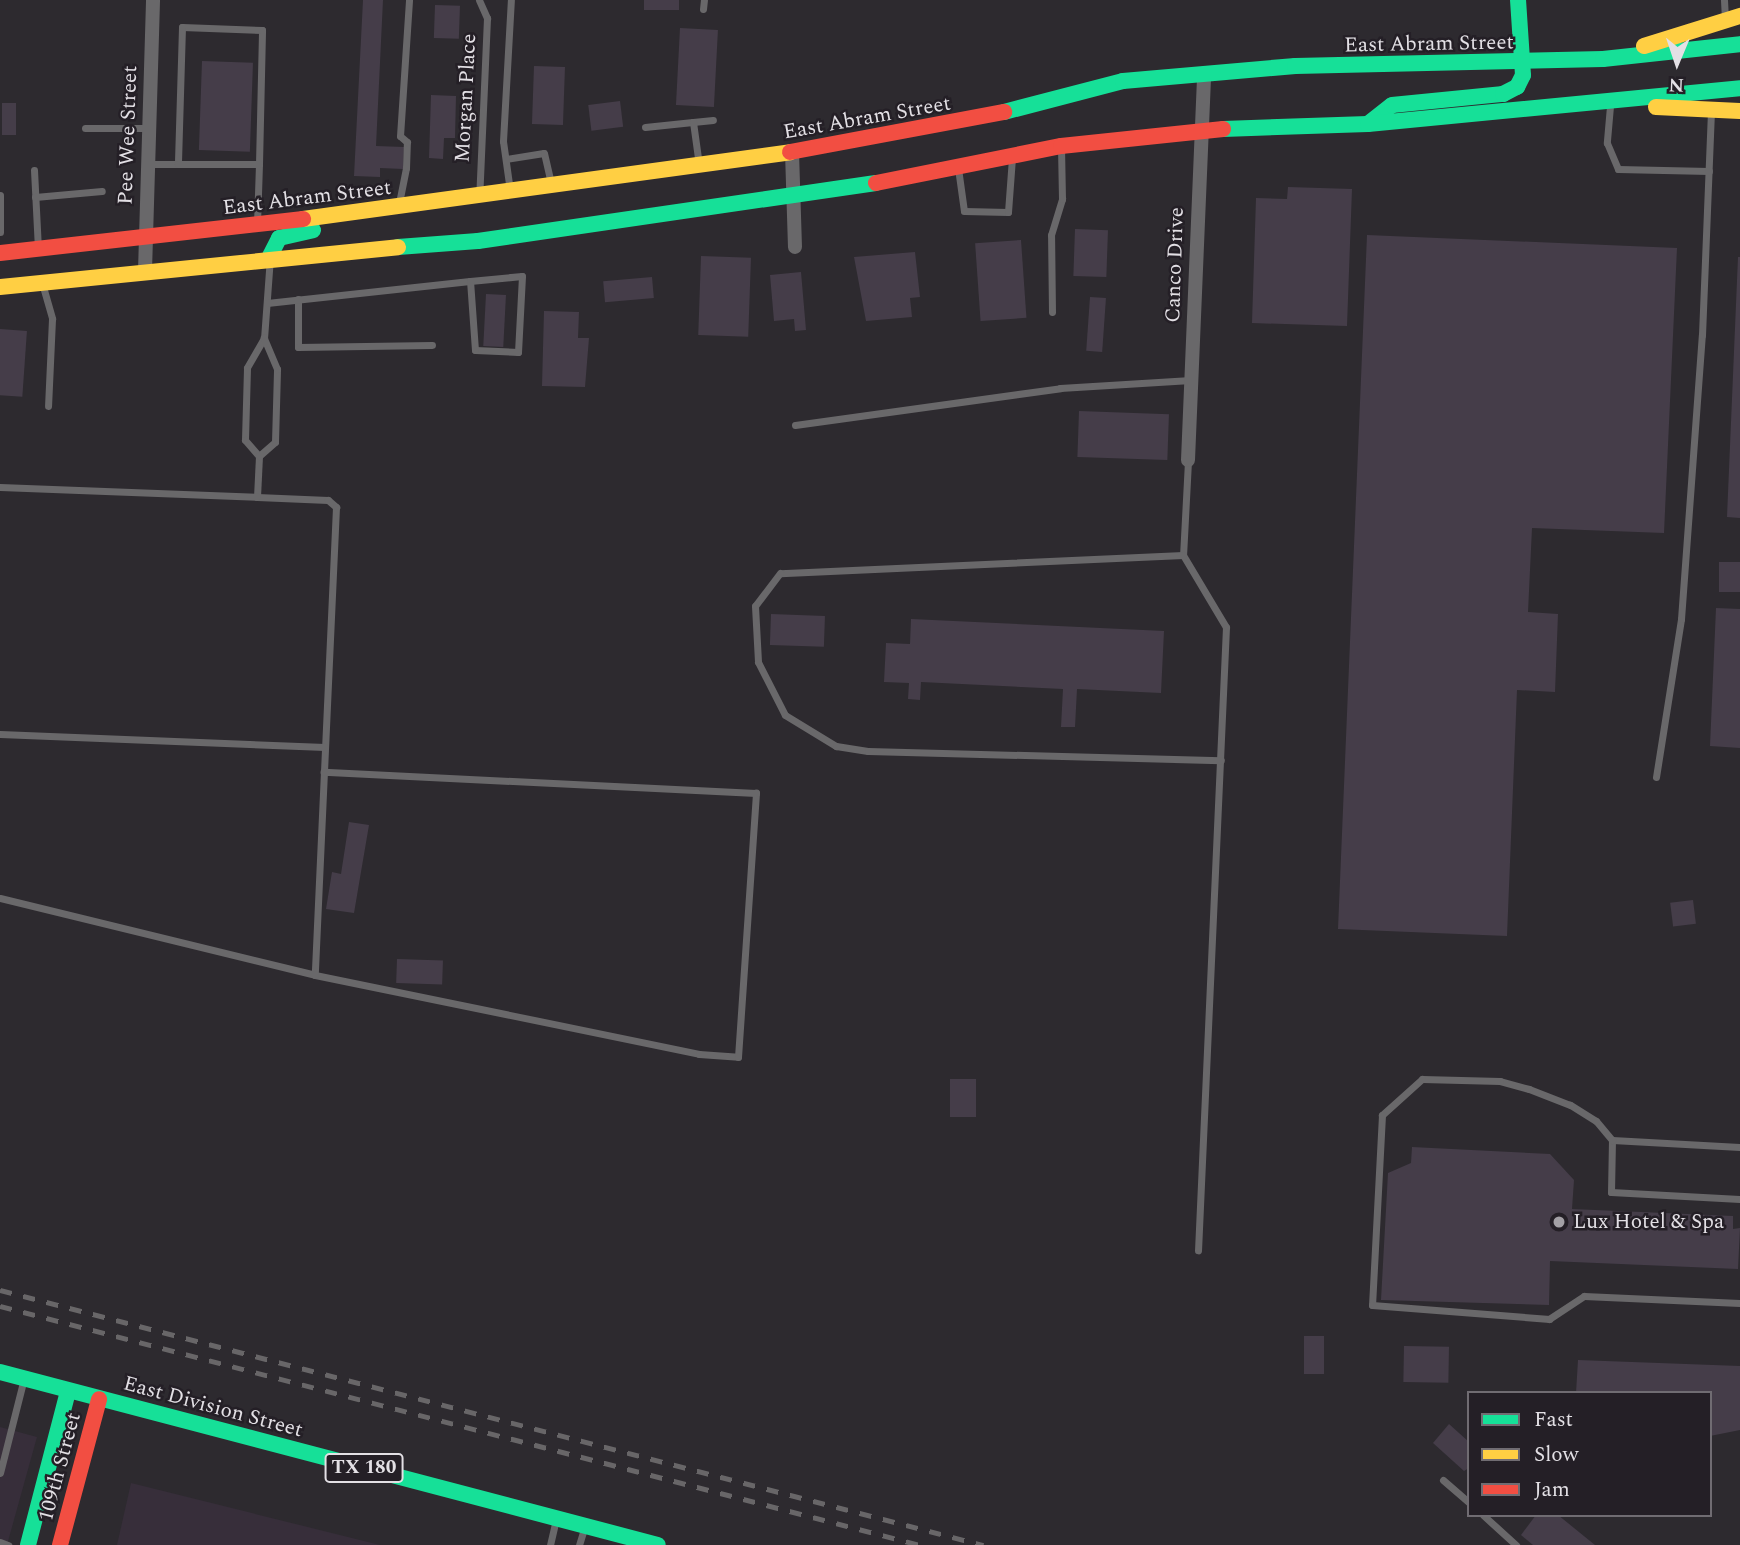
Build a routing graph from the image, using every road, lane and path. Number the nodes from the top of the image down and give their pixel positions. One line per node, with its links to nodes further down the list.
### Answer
1 (153, 0): 23 (street, Pee Wee Street)
2 (409, 0): 44 (lane)
3 (479, 0): 42 (lane, Morgan Place)
4 (511, 0): 28 (lane)
5 (704, 0): 8 (lane)
6 (1518, 0): 12 (main road)
7 (1724, 0): 9 (lane)
8 (703, 9)
9 (1733, 18): 11 (main road)
10 (1740, 44): 11 (main road, East Abram Street)
11 (1603, 59): 12 (main road, East Abram Street)
12 (1521, 63): 13 (main road, East Abram Street); 20 (main road)
13 (1204, 73): 24 (street, Canco Drive); 26 (main road, East Abram Street)
14 (1740, 88): 15 (main road)
15 (1610, 104): 16 (main road); 20 (main road); 35 (lane)
16 (1711, 110): 17 (main road); 35 (lane)
17 (1740, 111)
18 (713, 120): 19 (lane)
19 (693, 122): 21 (lane); 32 (lane)
20 (1368, 124): 24 (main road)
21 (645, 127)
22 (85, 128): 23 (lane)
23 (149, 128): 29 (street, Pee Wee Street)
24 (1202, 130): 25 (main road); 61 (street, Canco Drive)
25 (1060, 146): 27 (main road); 58 (lane)
26 (792, 152): 32 (main road, East Abram Street); 41 (street)
27 (1012, 156): 33 (main road); 33 (lane)
28 (506, 159): 36 (lane); 38 (lane)
29 (148, 164): 30 (lane); 47 (street, Pee Wee Street)
30 (178, 164): 31 (lane); 31 (lane)
31 (259, 164): 45 (lane)
32 (699, 166): 36 (main road, East Abram Street)
33 (958, 168): 41 (main road)
34 (34, 170): 40 (lane)
35 (1709, 171): 73 (lane)
36 (552, 188): 38 (main road, East Abram Street)
37 (102, 191): 40 (lane)
38 (510, 194): 42 (main road, East Abram Street)
39 (0, 195): 46 (lane)
40 (35, 197): 49 (lane)
41 (791, 198): 48 (street); 51 (main road)
42 (479, 199): 43 (main road, East Abram Street)
43 (454, 202): 44 (main road, East Abram Street); 51 (main road)
44 (398, 208): 45 (main road, East Abram Street)
45 (257, 225): 47 (main road, East Abram Street)
46 (0, 232)
47 (145, 237): 49 (main road, East Abram Street); 52 (street, Pee Wee Street)
48 (795, 247)
49 (38, 249): 50 (main road, East Abram Street)
50 (0, 253)
51 (270, 256): 52 (main road); 57 (lane)
52 (145, 271): 54 (main road)
53 (470, 281): 53 (lane); 56 (lane)
54 (41, 282): 55 (main road); 62 (lane)
55 (0, 287)
56 (298, 299): 57 (lane); 60 (lane)
57 (267, 303): 59 (lane)
58 (1052, 312)
59 (264, 338): 64 (lane); 64 (lane)
60 (432, 345)
61 (1191, 380): 63 (lane); 65 (street, Canco Drive)
62 (48, 406)
63 (795, 425)
64 (259, 456): 67 (lane)
65 (1188, 460): 68 (lane)
66 (0, 487): 67 (lane)
67 (257, 497): 70 (lane)
68 (1183, 555): 71 (lane); 71 (lane)
69 (0, 734): 70 (lane)
70 (325, 747): 72 (lane)
71 (1221, 760): 79 (lane)
72 (324, 772): 75 (lane); 75 (lane)
73 (1656, 777)
74 (0, 898): 75 (lane)
75 (315, 975)
76 (1612, 1140): 77 (lane); 78 (lane); 80 (lane)
77 (1740, 1147)
78 (1740, 1199)
79 (1198, 1250)
80 (1740, 1303)
81 (0, 1372): 82 (main road, East Division Street / TX 180)
82 (24, 1379): 83 (main road, East Division Street / TX 180); 85 (lane)
83 (68, 1391): 84 (main road, East Division Street / TX 180); 93 (main road, 109th Street)
84 (99, 1399): 89 (main road, East Division Street / TX 180); 94 (main road, 109th Street)
85 (0, 1473)
86 (1443, 1480): 87 (lane)
87 (1467, 1501)
88 (1485, 1517): 98 (lane)
89 (556, 1519): 90 (main road, East Division Street / TX 180); 95 (lane)
90 (584, 1526): 96 (lane); 97 (main road, East Division Street / TX 180)
91 (0, 1542): 92 (lane)
92 (8, 1545)
93 (28, 1545)
94 (60, 1545)
95 (550, 1545)
96 (579, 1545)
97 (659, 1545)
98 (1516, 1545)

